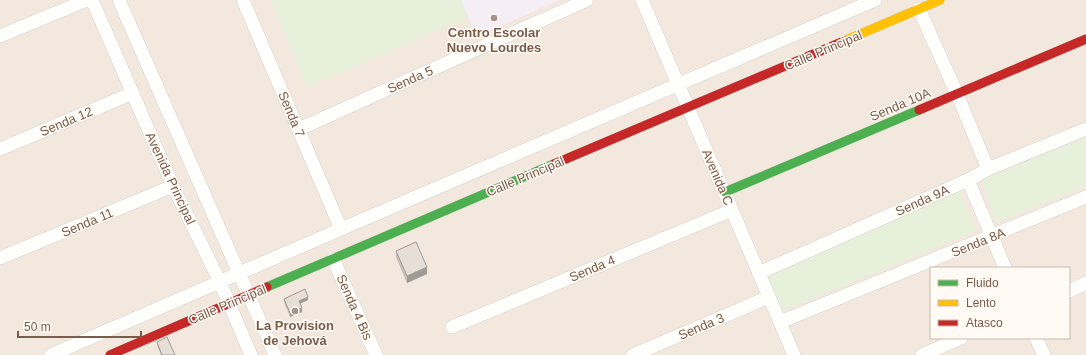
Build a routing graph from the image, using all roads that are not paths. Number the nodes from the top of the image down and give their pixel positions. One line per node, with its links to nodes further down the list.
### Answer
1 (87, 0): 10 (street)
2 (92, 0): 13 (street, Avenida Principal)
3 (119, 0): 30 (street, Avenida Principal)
4 (243, 0): 16 (street, Senda 7)
5 (587, 0): 16 (street, Senda 5)
6 (642, 0): 12 (street, Avenida C)
7 (875, 0): 12 (street, Calle Principal)
8 (940, 0): 9 (street, Calle Principal)
9 (919, 9): 14 (street); 15 (street, Calle Principal)
10 (0, 36)
11 (1086, 39): 14 (street, Senda 10A)
12 (678, 84): 15 (street, Avenida C); 25 (street, Calle Principal)
13 (133, 93): 18 (street, Senda 12); 21 (street, Avenida Principal)
14 (957, 94): 19 (street); 22 (street, Senda 10A)
15 (688, 107): 22 (street, Avenida C); 28 (street, Calle Principal)
16 (299, 129): 25 (street, Senda 7)
17 (1086, 129): 19 (street, Senda 9A)
18 (0, 149)
19 (988, 169): 20 (street, Senda 9A)
20 (968, 180): 26 (street); 31 (street, Senda 9A)
21 (174, 186): 27 (street, Senda 11); 32 (street, Avenida Principal)
22 (724, 192): 24 (street, Avenida C)
23 (1086, 197): 26 (street, Senda 8A)
24 (732, 210): 31 (street, Avenida C); 39 (street, Senda 4)
25 (341, 229): 30 (street, Calle Principal)
26 (991, 237): 29 (street); 38 (street, Senda 8A)
27 (0, 258)
28 (333, 259): 35 (street, Calle Principal); 46 (street, Senda 4 Bis)
29 (1005, 267)
30 (240, 273): 32 (street, Calle Principal); 35 (street, Avenida Principal)
31 (759, 273): 36 (street, Avenida C)
32 (220, 282): 37 (street, Avenida Principal); 42 (street, Calle Principal)
33 (1086, 283): 34 (street)
34 (1070, 291)
35 (250, 295): 37 (street, Calle Principal); 45 (street, Avenida Principal)
36 (769, 297): 38 (street, Avenida C); 47 (street, Senda 3)
37 (229, 303): 43 (street, Calle Principal); 44 (street, Avenida Principal)
38 (780, 322): 48 (street, Avenida C)
39 (452, 327)
40 (959, 339): 49 (street)
41 (1036, 339): 50 (street)
42 (51, 355)
43 (110, 355)
44 (251, 355)
45 (275, 355)
46 (376, 355)
47 (633, 355)
48 (794, 355)
49 (922, 355)
50 (1044, 355)

